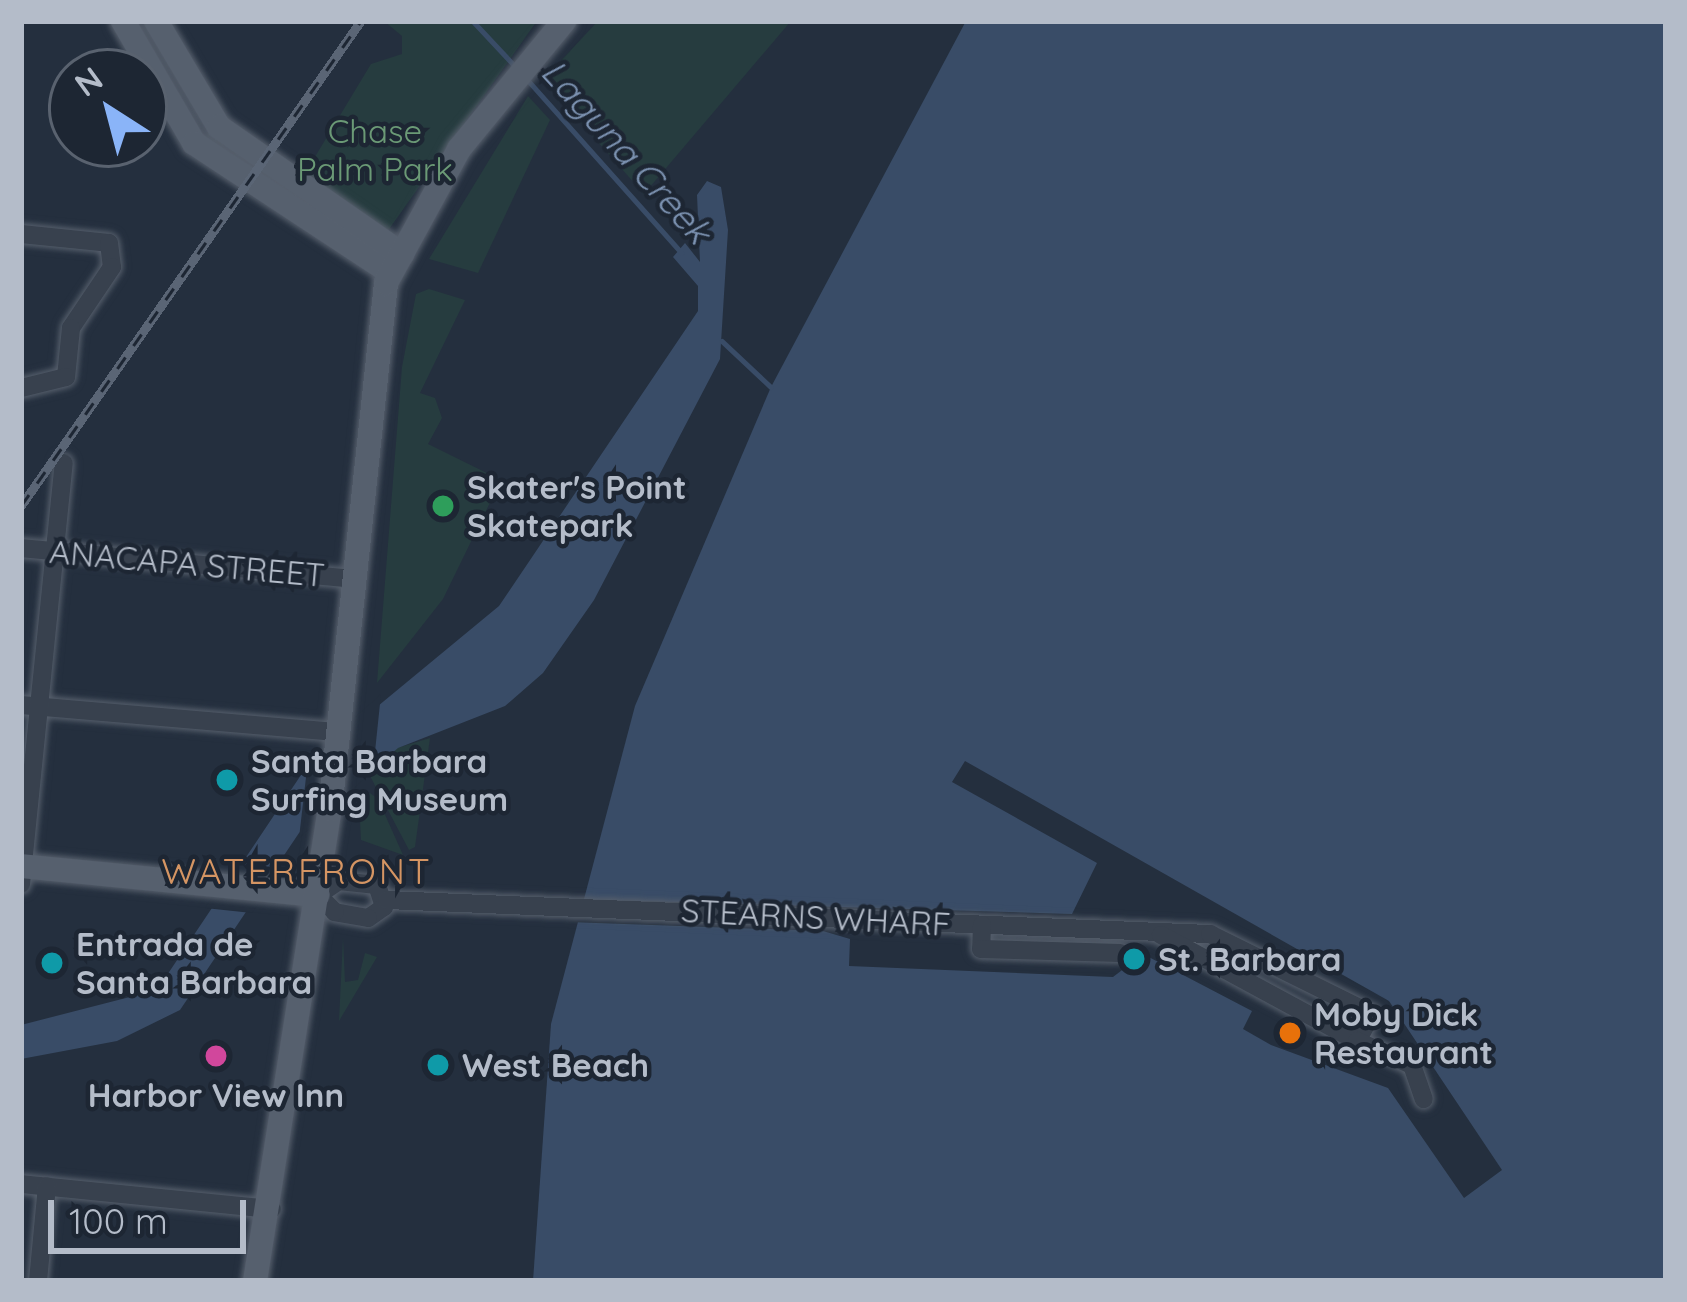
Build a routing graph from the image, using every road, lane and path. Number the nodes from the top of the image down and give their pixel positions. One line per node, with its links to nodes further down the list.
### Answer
1 (123, 21): 5 (main road)
2 (156, 21): 5 (main road)
3 (564, 21): 5 (main road)
4 (21, 234): 6 (street)
5 (396, 263): 10 (main road)
6 (21, 388)
7 (64, 463): 9 (street)
8 (21, 548): 9 (street, ANACAPA STREET)
9 (57, 551): 10 (street, ANACAPA STREET); 11 (street)
10 (353, 579): 12 (main road)
11 (30, 706): 12 (street); 13 (street)
12 (336, 734): 14 (main road)
13 (22, 872): 14 (main road)
14 (318, 895): 15 (street, STEARNS WHARF); 15 (street, STEARNS WHARF); 23 (main road)
15 (387, 900): 16 (street, STEARNS WHARF)
16 (982, 925): 17 (street, STEARNS WHARF); 18 (street)
17 (1161, 935): 19 (street, STEARNS WHARF); 19 (street, STEARNS WHARF)
18 (1120, 953)
19 (1358, 1041): 20 (street, STEARNS WHARF)
20 (1424, 1099)
21 (21, 1184): 22 (street)
22 (47, 1186): 23 (street); 24 (street)
23 (272, 1209): 25 (main road)
24 (38, 1281)
25 (255, 1281)

